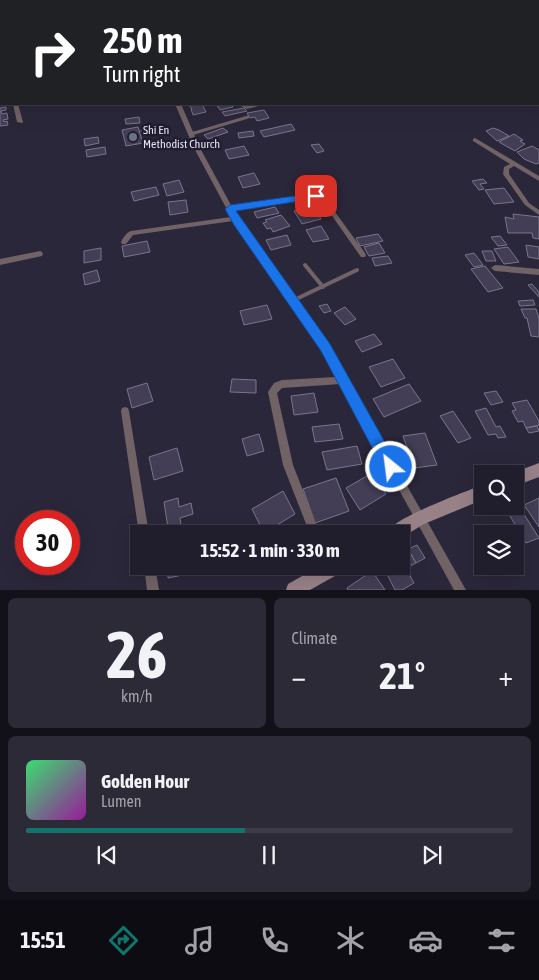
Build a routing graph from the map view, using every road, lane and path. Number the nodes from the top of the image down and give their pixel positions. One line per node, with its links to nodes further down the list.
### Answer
1 (15, 105): 6 (street)
2 (178, 105): 7 (street)
3 (242, 105): 4 (street)
4 (258, 105)
5 (248, 117): 7 (lane)
6 (20, 122)
7 (191, 134): 11 (street)
8 (475, 140): 9 (street)
9 (515, 164): 10 (street); 12 (street)
10 (539, 179)
11 (230, 209): 13 (street); 16 (street)
12 (539, 213)
13 (235, 219): 14 (street); 23 (street)
14 (124, 242)
15 (40, 254): 17 (street)
16 (363, 255)
17 (0, 262)
18 (305, 265): 22 (lane)
19 (495, 268): 21 (street)
20 (357, 270): 22 (lane)
21 (539, 272)
22 (323, 286): 23 (lane)
23 (292, 301): 24 (street)
24 (343, 380): 29 (street); 31 (street)
25 (125, 411): 30 (street)
26 (539, 470): 27 (main road)
27 (524, 476)
28 (474, 496): 29 (main road)
29 (419, 519): 32 (main road); 37 (street)
30 (143, 525)
31 (311, 525)
32 (409, 525)
33 (150, 575): 35 (street)
34 (319, 575): 36 (main road)
35 (153, 590)
36 (294, 590)
37 (460, 590)

